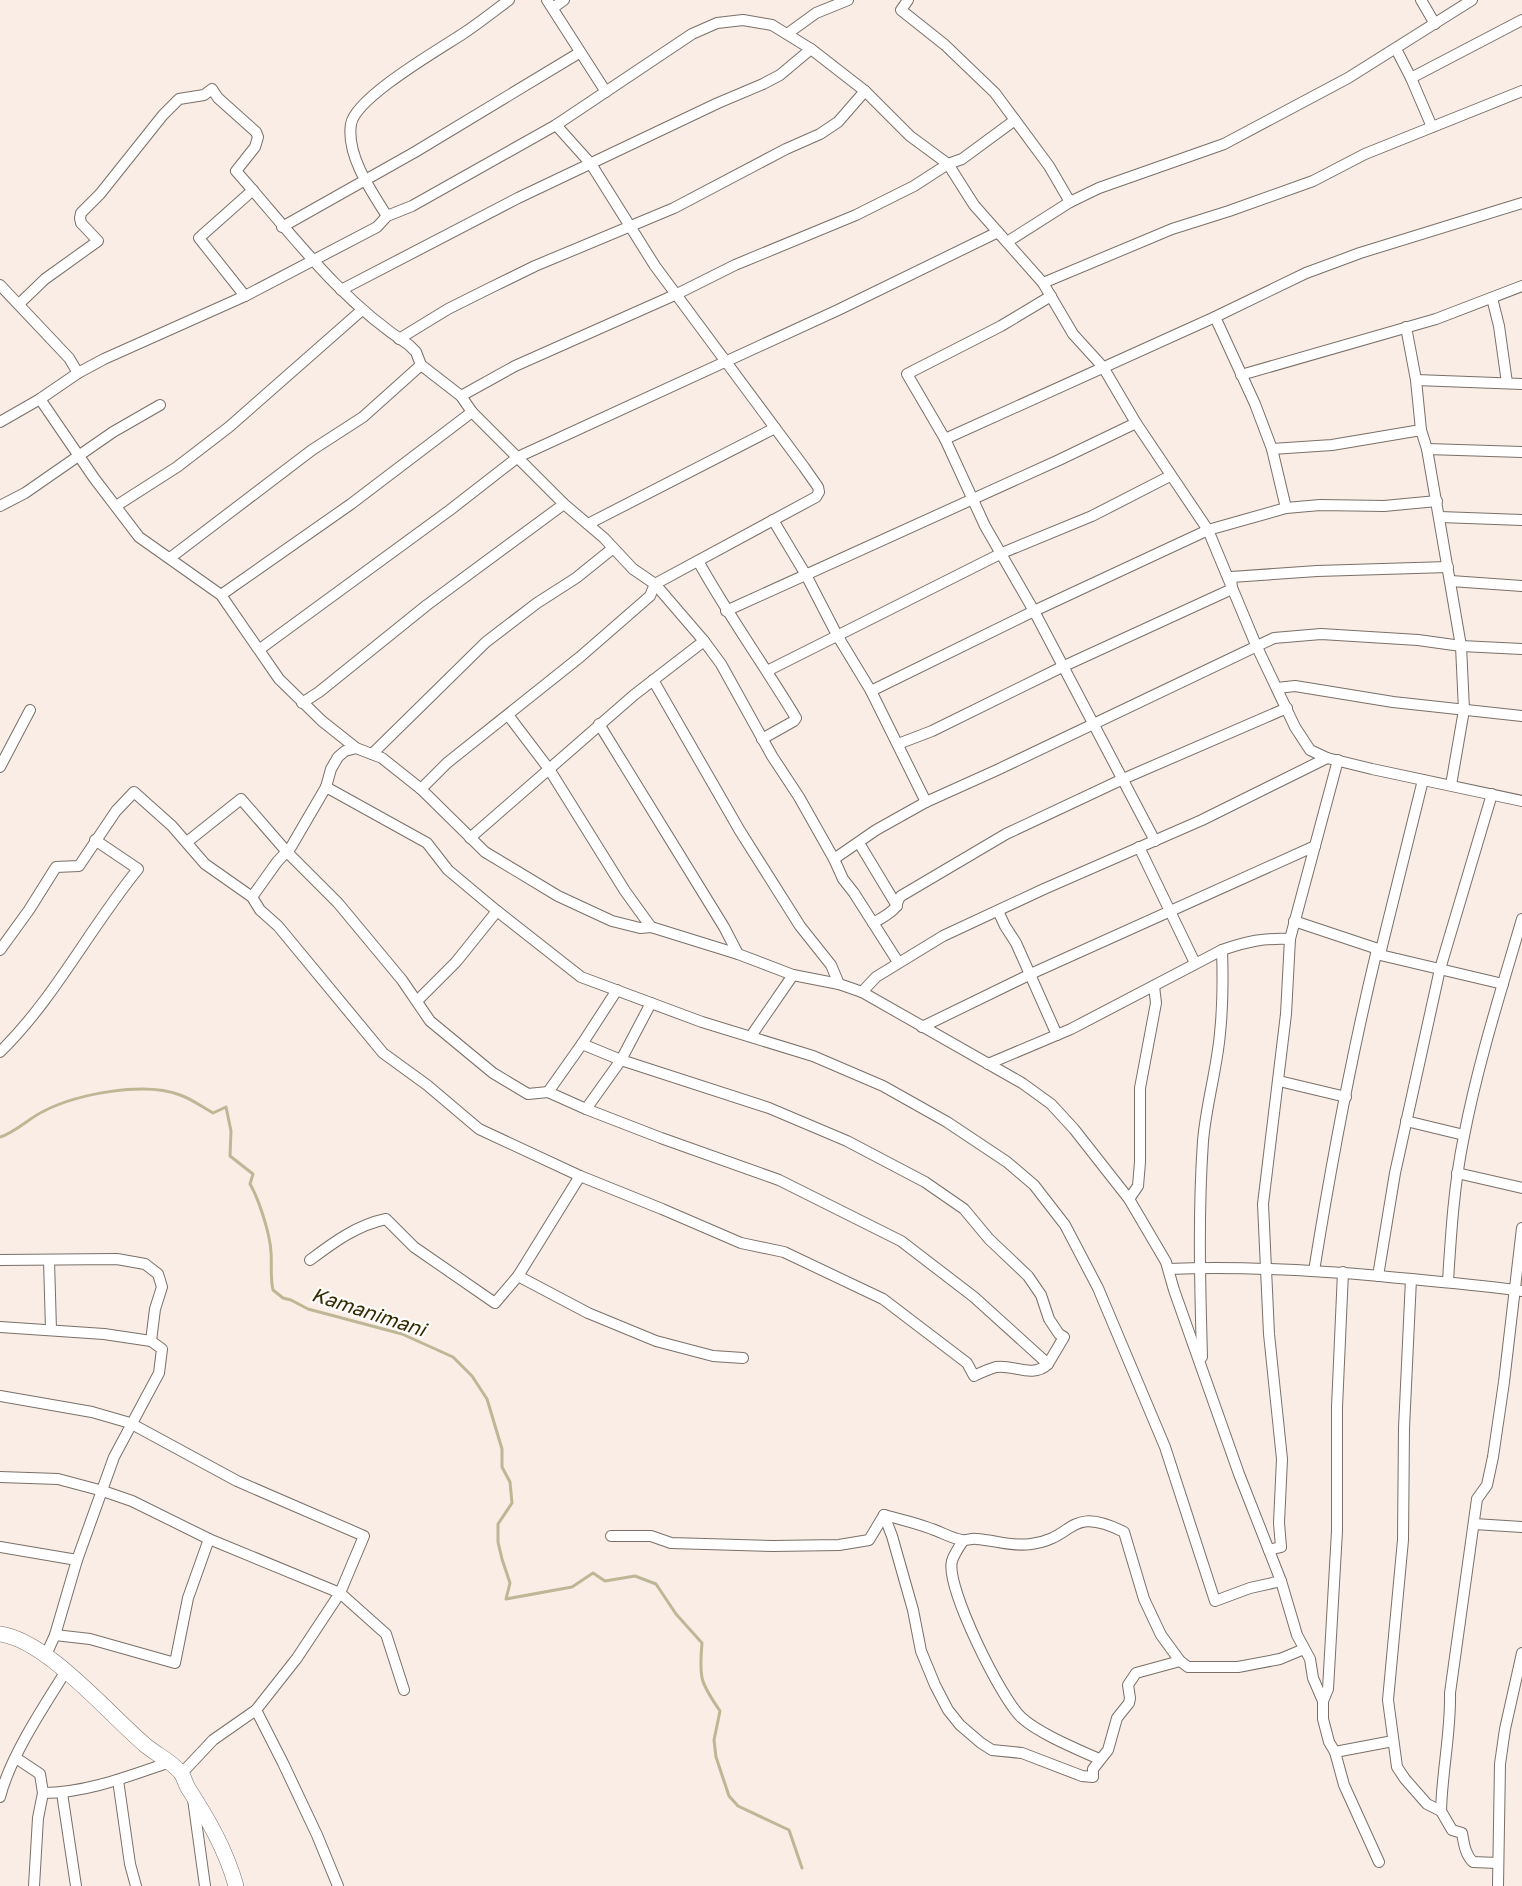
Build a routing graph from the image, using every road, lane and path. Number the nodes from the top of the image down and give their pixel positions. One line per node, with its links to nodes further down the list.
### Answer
1 (509, 0): 23 (street)
2 (564, 0): 7 (street)
3 (848, 0): 10 (street)
4 (908, 0): 18 (street)
5 (1421, 0): 9 (street)
6 (1472, 0): 9 (street)
7 (550, 4): 13 (street)
8 (1522, 20): 14 (street)
9 (1436, 24): 12 (street)
10 (787, 34): 11 (street); 17 (street)
11 (811, 49): 15 (street); 21 (street)
12 (1396, 49): 14 (street); 25 (street)
13 (579, 53): 17 (street); 23 (street)
14 (1412, 78): 20 (street)
15 (865, 91): 22 (street); 28 (street)
16 (1522, 91): 20 (street)
17 (606, 92): 19 (street)
18 (1015, 120): 22 (street); 25 (street)
19 (556, 125): 21 (street); 27 (street)
20 (1432, 127): 33 (street)
21 (591, 164): 28 (street); 36 (street)
22 (948, 164): 30 (street); 37 (street)
23 (364, 181): 27 (street); 29 (street)
24 (253, 190): 29 (street); 38 (street); 41 (street)
25 (1070, 202): 31 (street)
26 (1522, 203): 43 (street)
27 (387, 216): 32 (street)
28 (631, 225): 37 (street); 45 (street)
29 (282, 227): 32 (street)
30 (998, 232): 31 (street); 46 (street)
31 (1007, 242): 33 (street)
32 (312, 261): 36 (street); 38 (street)
33 (1042, 283): 39 (street)
34 (0, 285): 41 (street)
35 (1522, 286): 40 (street)
36 (341, 290): 42 (street)
37 (677, 294): 46 (street); 54 (street)
38 (245, 296): 49 (street)
39 (1051, 296): 48 (street); 62 (street)
40 (1492, 298): 44 (street); 52 (street)
41 (19, 304): 49 (street)
42 (362, 310): 45 (street); 73 (street)
43 (1215, 317): 48 (street); 50 (street)
44 (1406, 327): 50 (street); 51 (street)
45 (399, 339): 47 (street)
46 (725, 360): 60 (street); 67 (street)
47 (421, 364): 54 (street); 82 (street)
48 (1103, 367): 59 (street); 62 (street)
49 (78, 373): 55 (street)
50 (1241, 375): 63 (street)
51 (1416, 380): 52 (street); 61 (street)
52 (1507, 383): 53 (street)
53 (1522, 384)
54 (461, 396): 57 (street)
55 (40, 399): 58 (street); 66 (street)
56 (160, 405): 66 (street)
57 (472, 412): 67 (street); 90 (street)
58 (0, 422)
59 (1136, 423): 68 (street); 69 (street)
60 (775, 428): 76 (street); 78 (street)
61 (1421, 430): 63 (street); 64 (street)
62 (945, 439): 69 (street)
63 (1272, 449): 74 (street)
64 (1427, 449): 65 (street); 70 (street)
65 (1522, 452)
66 (79, 454): 72 (street); 73 (street)
67 (518, 457): 71 (street); 97 (street)
68 (1170, 476): 79 (street); 81 (street)
69 (973, 498): 81 (street); 85 (street)
70 (1437, 501): 74 (street); 75 (street)
71 (564, 504): 78 (street); 104 (street)
72 (0, 506)
73 (116, 507): 82 (street)
74 (1287, 508): 79 (street)
75 (1440, 517): 77 (street); 84 (street)
76 (773, 520): 83 (street); 85 (street)
77 (1522, 520)
78 (588, 524): 80 (street)
79 (1208, 530): 89 (street); 92 (street)
80 (612, 549): 87 (street); 115 (street)
81 (1002, 553): 92 (street); 93 (street)
82 (170, 558): 90 (street)
83 (698, 561): 87 (street); 91 (street)
84 (1448, 567): 86 (street); 89 (street)
85 (807, 575): 91 (street); 93 (street)
86 (1451, 581): 88 (street); 96 (street)
87 (655, 584): 94 (street); 108 (street)
88 (1522, 586)
89 (1232, 589): 95 (street); 99 (street)
90 (221, 595): 97 (street)
91 (726, 611): 100 (street)
92 (1035, 611): 99 (street); 103 (street)
93 (837, 635): 100 (street); 103 (street)
94 (704, 641): 101 (street); 112 (street)
95 (1256, 645): 96 (street); 102 (street); 111 (street)
96 (1461, 646): 98 (street); 107 (street)
97 (260, 649): 104 (street)
98 (1522, 649)
99 (1062, 667): 111 (street); 113 (street)
100 (767, 671): 112 (street)
101 (653, 680): 110 (street); 155 (street)
102 (1277, 688): 105 (street); 107 (street)
103 (872, 691): 113 (street)
104 (303, 703): 114 (street)
105 (1287, 708): 116 (street); 119 (street)
106 (30, 710): 117 (street)
107 (1464, 710): 109 (street); 121 (street)
108 (508, 715): 118 (street); 123 (street)
109 (1522, 716)
110 (599, 724): 118 (street); 149 (street)
111 (1094, 724): 119 (street); 126 (street)
112 (762, 739): 135 (street)
113 (898, 744): 126 (street)
114 (356, 748): 115 (street); 122 (street)
115 (372, 754): 123 (street)
116 (1333, 759): 120 (street); 129 (street); 132 (street)
117 (0, 767)
118 (549, 769): 127 (street); 144 (street)
119 (1124, 779): 129 (street); 137 (street)
120 (1423, 780): 121 (street); 148 (street)
121 (1451, 785): 124 (street)
122 (326, 787): 134 (street); 139 (street)
123 (421, 789): 127 (street)
124 (1492, 794): 125 (street); 152 (street)
125 (1522, 801)
126 (926, 802): 131 (street)
127 (470, 838): 144 (street)
128 (95, 840): 130 (street); 146 (street); 166 (street)
129 (1155, 841): 133 (street)
130 (186, 842): 134 (street); 136 (street)
131 (859, 843): 135 (street); 137 (street)
132 (1315, 846): 138 (street); 142 (street)
133 (1139, 847): 138 (street); 140 (street)
134 (287, 852): 136 (street); 160 (street)
135 (834, 859): 143 (street)
136 (252, 897): 176 (street)
137 (897, 906): 143 (street)
138 (1169, 910): 151 (street); 153 (street)
139 (497, 911): 158 (street); 160 (street)
140 (998, 911): 150 (street); 153 (street)
141 (1522, 919): 156 (street)
142 (1294, 921): 145 (street); 148 (street)
143 (873, 924): 150 (street)
144 (651, 927): 149 (street)
145 (1290, 939): 147 (street); 169 (street)
146 (0, 950)
147 (1222, 950): 151 (street); 183 (street)
148 (1378, 952): 152 (street); 171 (street)
149 (738, 954): 154 (street)
150 (898, 962): 159 (street)
151 (1196, 963): 157 (street)
152 (1440, 969): 156 (street); 173 (street)
153 (1029, 974): 162 (street); 163 (street)
154 (793, 975): 155 (street); 164 (street)
155 (839, 984): 159 (street)
156 (1503, 984): 174 (street)
157 (1154, 986): 163 (street); 178 (street)
158 (617, 990): 161 (street); 165 (street)
159 (862, 992): 162 (street)
160 (417, 1001): 170 (street)
161 (651, 1003): 164 (street); 167 (street)
162 (922, 1027): 168 (street)
163 (1057, 1035): 168 (street)
164 (751, 1036): 212 (street)
165 (582, 1044): 167 (street); 170 (street)
166 (0, 1052)
167 (621, 1060): 172 (street); 197 (street)
168 (988, 1064): 178 (street)
169 (1279, 1081): 171 (street); 184 (street)
170 (548, 1092): 172 (street)
171 (1346, 1097): 186 (street)
172 (586, 1109): 197 (street)
173 (1406, 1121): 174 (street); 189 (street)
174 (1464, 1135): 175 (street)
175 (1457, 1173): 177 (street); 191 (street)
176 (580, 1176): 188 (street); 197 (street)
177 (1522, 1188)
178 (1130, 1199): 185 (street)
179 (1522, 1228): 192 (street)
180 (0, 1260): 181 (street)
181 (49, 1260): 194 (street); 195 (street)
182 (310, 1260): 188 (street)
183 (1199, 1268): 184 (street); 185 (street); 198 (street)
184 (1266, 1268): 186 (street); 210 (street)
185 (1169, 1269): 198 (street)
186 (1314, 1271): 187 (street)
187 (1343, 1272): 189 (street); 222 (street)
188 (518, 1276): 196 (street)
189 (1378, 1276): 190 (street)
190 (1410, 1279): 191 (street); 224 (street)
191 (1448, 1281): 192 (street)
192 (1518, 1290): 204 (street)
193 (0, 1327): 194 (street)
194 (51, 1330): 195 (street)
195 (150, 1341): 200 (street)
196 (743, 1358)
197 (1048, 1364)
198 (1202, 1369): 210 (street)
199 (0, 1396): 200 (street)
200 (130, 1423): 202 (street); 213 (street)
201 (0, 1477): 202 (street)
202 (103, 1491): 207 (street); 211 (street)
203 (884, 1515): 206 (street); 208 (street); 227 (street)
204 (1474, 1524): 205 (street); 235 (street)
205 (1522, 1527)
206 (611, 1536)
207 (209, 1539): 213 (street); 214 (street)
208 (963, 1541): 219 (street); 227 (street)
209 (0, 1547): 211 (street)
210 (1269, 1550): 212 (street)
211 (77, 1560): 214 (street)
212 (1281, 1581): 216 (street)
213 (340, 1593): 221 (street); 223 (street)
214 (55, 1635): 218 (street)
215 (1, 1637): 218 (street)
216 (1304, 1649): 219 (street); 222 (street)
217 (1522, 1653): 237 (street)
218 (46, 1655): 220 (street)
219 (1180, 1661): 227 (street)
220 (66, 1671): 226 (street); 228 (street)
221 (404, 1690)
222 (1323, 1701): 225 (street)
223 (256, 1710): 229 (street); 243 (street)
224 (1393, 1741): 225 (street); 235 (street)
225 (1335, 1752): 236 (street)
226 (16, 1758): 231 (street); 234 (street)
227 (1099, 1759)
228 (170, 1762): 229 (street); 230 (street)
229 (182, 1773): 233 (street)
230 (118, 1780): 232 (street); 240 (street)
231 (43, 1793): 232 (street); 238 (street)
232 (62, 1793): 239 (street)
233 (193, 1796): 241 (street); 242 (street)
234 (0, 1797)
235 (1441, 1810): 237 (street)
236 (1379, 1862)
237 (1498, 1863): 244 (street)
238 (34, 1886)
239 (76, 1886)
240 (136, 1886)
241 (204, 1886)
242 (237, 1886)
243 (338, 1886)
244 (1498, 1886)

